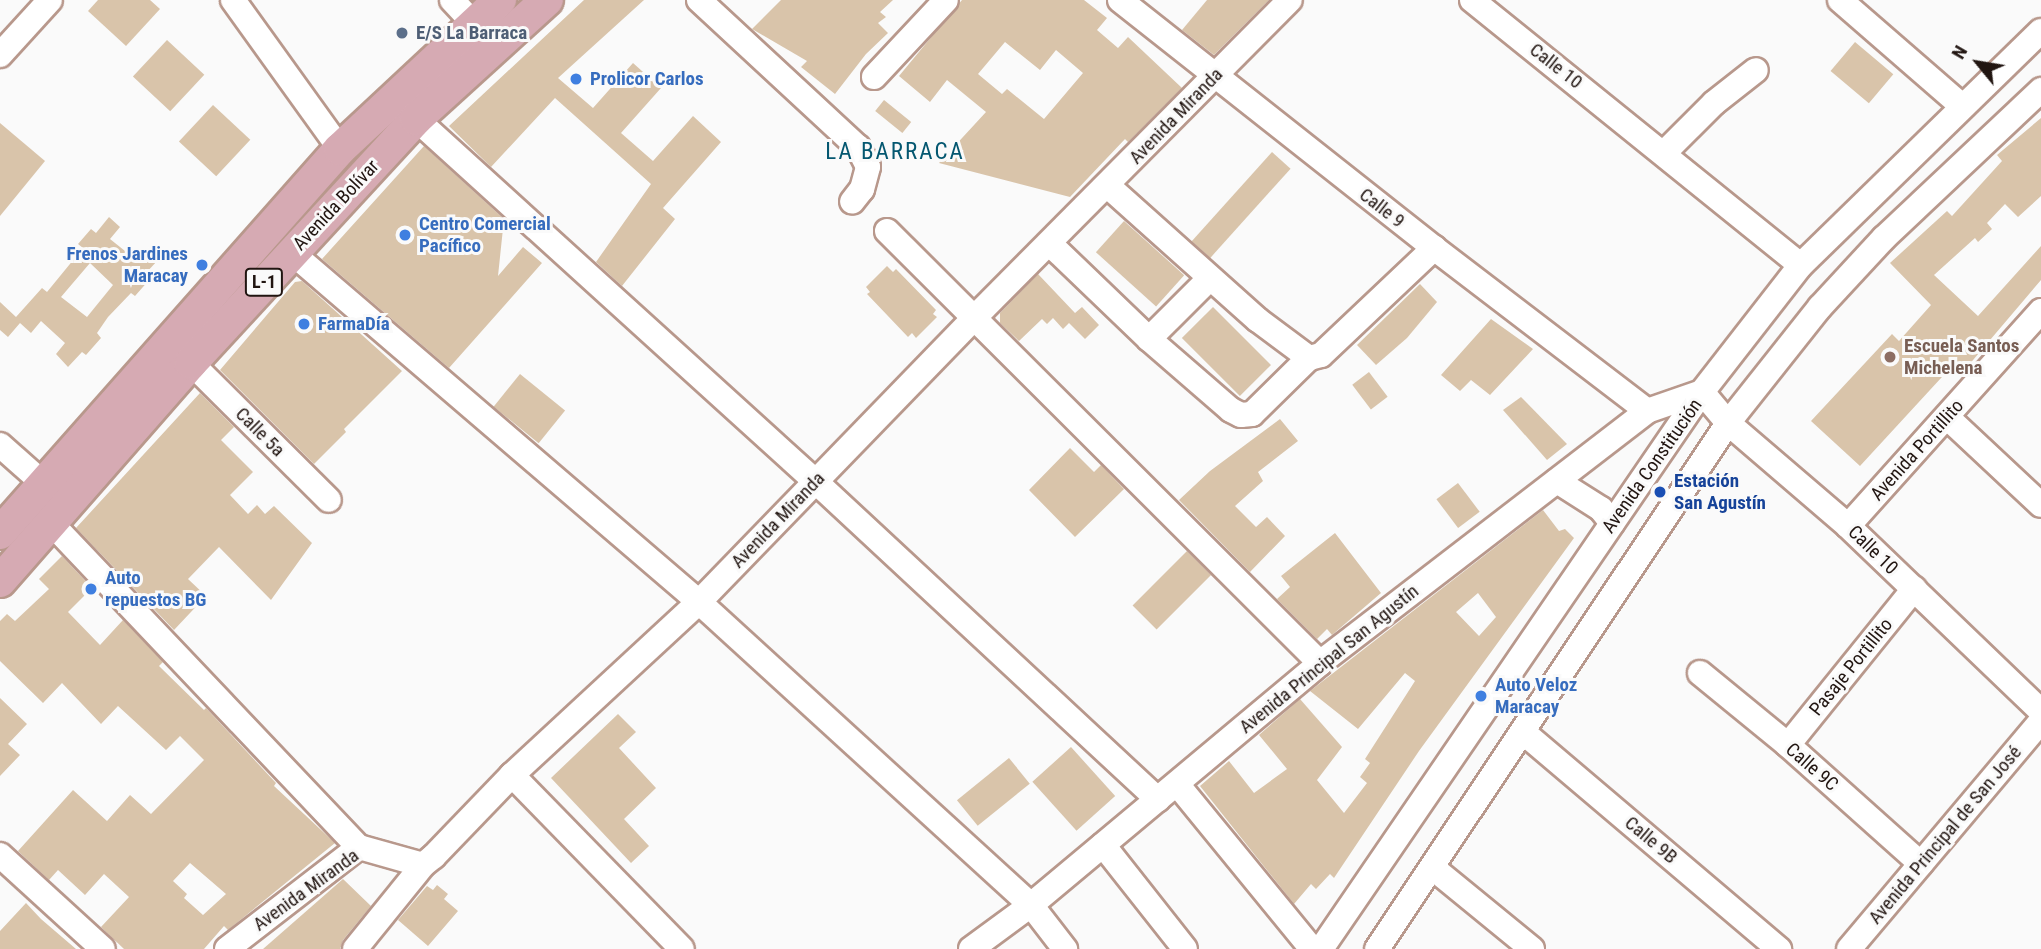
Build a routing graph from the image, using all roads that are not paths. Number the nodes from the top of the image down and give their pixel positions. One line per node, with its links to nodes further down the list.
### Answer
1 (50, 0): 14 (street)
2 (233, 0): 21 (street)
3 (452, 0): 12 (street)
4 (500, 0): 12 (main road, Avenida Bolívar / L-1)
5 (547, 0): 20 (main road, Avenida Bolívar / L-1)
6 (699, 0): 24 (street)
7 (946, 0): 17 (street)
8 (1121, 0): 16 (street, Calle 9)
9 (1290, 0): 16 (street, Avenida Miranda)
10 (1472, 0): 22 (street, Calle 10)
11 (1840, 0): 19 (street)
12 (474, 24): 21 (main road, Avenida Bolívar / L-1)
13 (2041, 31): 19 (street, Avenida Constitución)
14 (0, 55)
15 (1756, 70): 22 (street)
16 (1214, 76): 23 (street, Avenida Miranda); 27 (street, Calle 9)
17 (874, 77)
18 (2041, 90): 39 (street, Avenida Constitución)
19 (1962, 106): 29 (street, Avenida Constitución)
20 (416, 119): 28 (main road, Avenida Bolívar / L-1); 41 (street)
21 (340, 149): 43 (main road, Avenida Bolívar / L-1)
22 (1665, 152): 29 (street, Calle 10)
23 (1108, 186): 26 (street, Avenida Miranda); 30 (street)
24 (852, 202)
25 (887, 231): 32 (street)
26 (1049, 244): 32 (street, Avenida Miranda); 33 (street)
27 (1434, 248): 34 (street); 37 (street, Calle 9)
28 (291, 252): 35 (main road, Avenida Bolívar / L-1); 52 (street)
29 (1801, 265): 36 (street, Avenida Constitución)
30 (1210, 278): 33 (street); 34 (street)
31 (2041, 311): 38 (street, Avenida Portillito)
32 (974, 318): 41 (street, Avenida Miranda); 53 (street)
33 (1149, 339): 34 (street)
34 (1309, 358)
35 (191, 363): 44 (street, Calle 5a); 47 (main road, Avenida Bolívar / L-1)
36 (1702, 392): 37 (street, Avenida Principal San Agustín); 39 (street, Calle 10); 46 (street, Avenida Constitución)
37 (1647, 411): 42 (street, Avenida Principal San Agustín)
38 (1948, 418): 45 (street); 48 (street, Avenida Portillito)
39 (1728, 423): 48 (street, Calle 10); 57 (street, Avenida Constitución)
40 (0, 444): 43 (street)
41 (815, 481): 52 (street, Avenida Miranda); 61 (street)
42 (1557, 481): 46 (street); 53 (street, Avenida Principal San Agustín)
43 (43, 483): 49 (main road, Avenida Bolívar / L-1)
44 (329, 500)
45 (2041, 505)
46 (1612, 523): 77 (street, Avenida Constitución)
47 (52, 524): 50 (main road, Avenida Bolívar / L-1); 63 (street)
48 (1848, 526): 51 (street, Calle 10)
49 (0, 533)
50 (0, 581)
51 (1914, 589): 55 (street, Calle 10); 58 (street, Pasaje Portillito)
52 (699, 602): 59 (street, Avenida Miranda); 68 (street)
53 (1320, 663): 60 (street, Avenida Principal San Agustín)
54 (1700, 673): 58 (street, Calle 9C)
55 (2041, 710)
56 (2041, 721): 65 (street, Avenida Principal de San José)
57 (1523, 732): 67 (street, Avenida Constitución); 80 (street, Calle 9B)
58 (1788, 746): 65 (street, Calle 9C)
59 (512, 775): 66 (street, Avenida Miranda); 72 (street)
60 (1177, 784): 61 (street, Avenida Principal San Agustín); 76 (street)
61 (1158, 800): 62 (street, Avenida Principal San Agustín)
62 (1103, 845): 68 (street, Avenida Principal San Agustín); 75 (street)
63 (359, 847): 66 (street, Avenida Miranda); 70 (street, Avenida Miranda)
64 (0, 855): 69 (street)
65 (1921, 864): 81 (street, Avenida Principal de San José)
66 (422, 865): 71 (street)
67 (1433, 867): 78 (street, Avenida Constitución); 79 (street)
68 (1031, 905): 73 (street, Avenida Principal San Agustín); 74 (street)
69 (103, 949)
70 (227, 949)
71 (355, 949)
72 (682, 949)
73 (971, 949)
74 (1065, 949)
75 (1185, 949)
76 (1312, 949)
77 (1321, 949)
78 (1377, 949)
79 (1532, 949)
80 (1779, 949)
81 (1849, 949)

